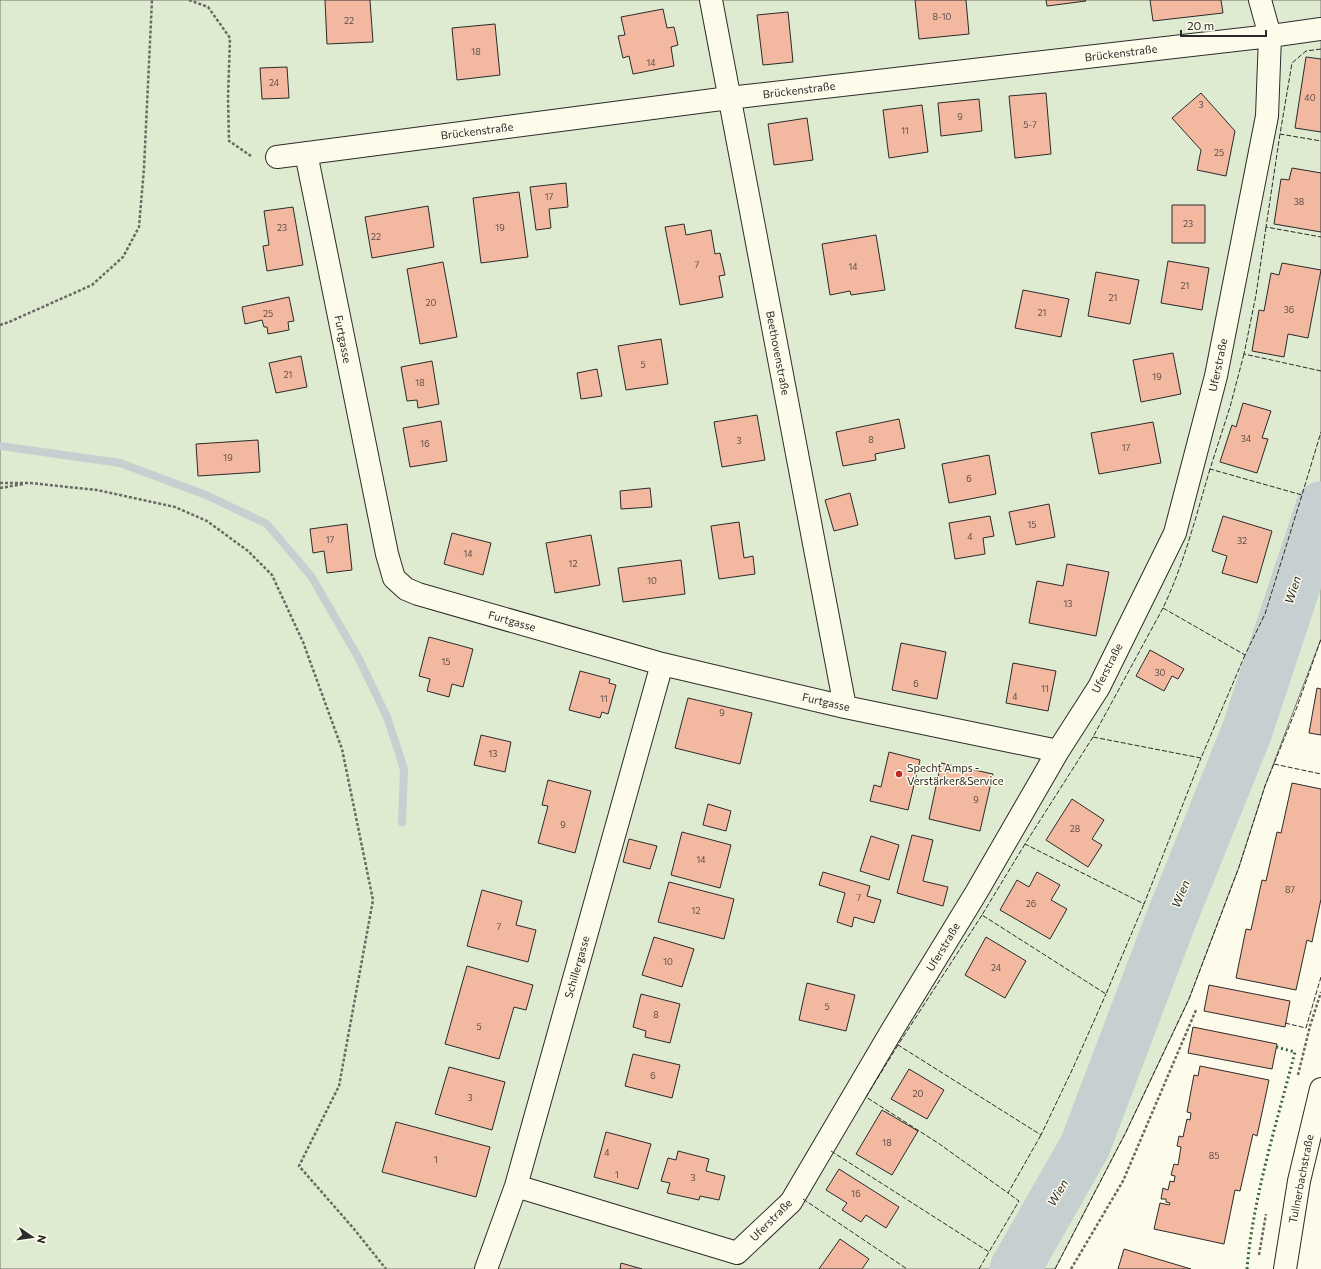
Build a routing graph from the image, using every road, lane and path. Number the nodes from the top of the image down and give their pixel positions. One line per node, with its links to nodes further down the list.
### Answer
1 (152, 0): 10 (path)
2 (189, 0): 9 (path)
3 (711, 0): 7 (street, Beethovenstraße)
4 (1260, 0): 6 (street, Uferstraße)
5 (1321, 29): 6 (street, Brückenstraße)
6 (1270, 36): 7 (street, Brückenstraße); 16 (street, Uferstraße)
7 (729, 98): 8 (street, Brückenstraße); 15 (street, Beethovenstraße)
8 (306, 153): 9 (street, Brückenstraße); 14 (street, Furtgasse)
9 (277, 157)
10 (0, 325)
11 (0, 483): 12 (path)
12 (30, 483): 13 (path); 21 (path)
13 (0, 488)
14 (662, 664): 15 (street, Furtgasse); 19 (street, Schillergasse)
15 (845, 707): 16 (street, Furtgasse)
16 (1058, 751): 20 (street, Uferstraße)
17 (1196, 1010): 23 (path)
18 (1321, 1090): 24 (street, Tullnerbachstraße)
19 (516, 1186): 20 (street, Uferstraße); 22 (street, Schillergasse)
20 (738, 1261)
21 (386, 1269)
22 (486, 1269)
23 (1071, 1269)
24 (1285, 1269)

